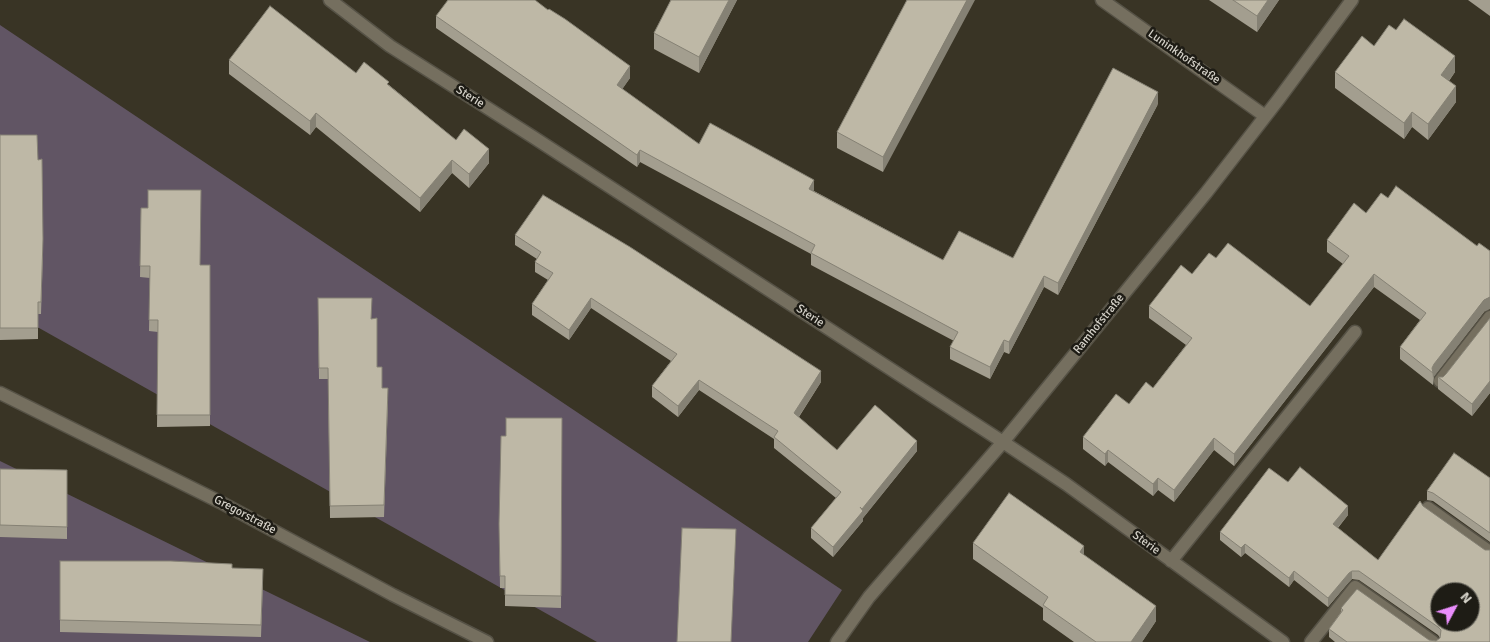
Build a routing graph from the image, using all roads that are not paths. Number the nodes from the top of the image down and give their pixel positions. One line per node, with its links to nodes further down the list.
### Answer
1 (330, 0): 9 (street, Sterie)
2 (1102, 0): 4 (street, Luninkhofstraße)
3 (1352, 0): 4 (street, Ramhofstraße)
4 (1266, 116): 9 (street, Ramhofstraße)
5 (1490, 317): 7 (street)
6 (1354, 332): 12 (street)
7 (1440, 381)
8 (0, 393): 13 (street, Gregorstraße)
9 (1003, 442): 12 (street, Sterie); 14 (street, Ramhofstraße)
10 (1428, 508): 11 (street)
11 (1490, 552)
12 (1171, 562): 15 (street, Sterie)
13 (487, 642)
14 (837, 642)
15 (1283, 642)
16 (1312, 642): 17 (street)
17 (1433, 642)

